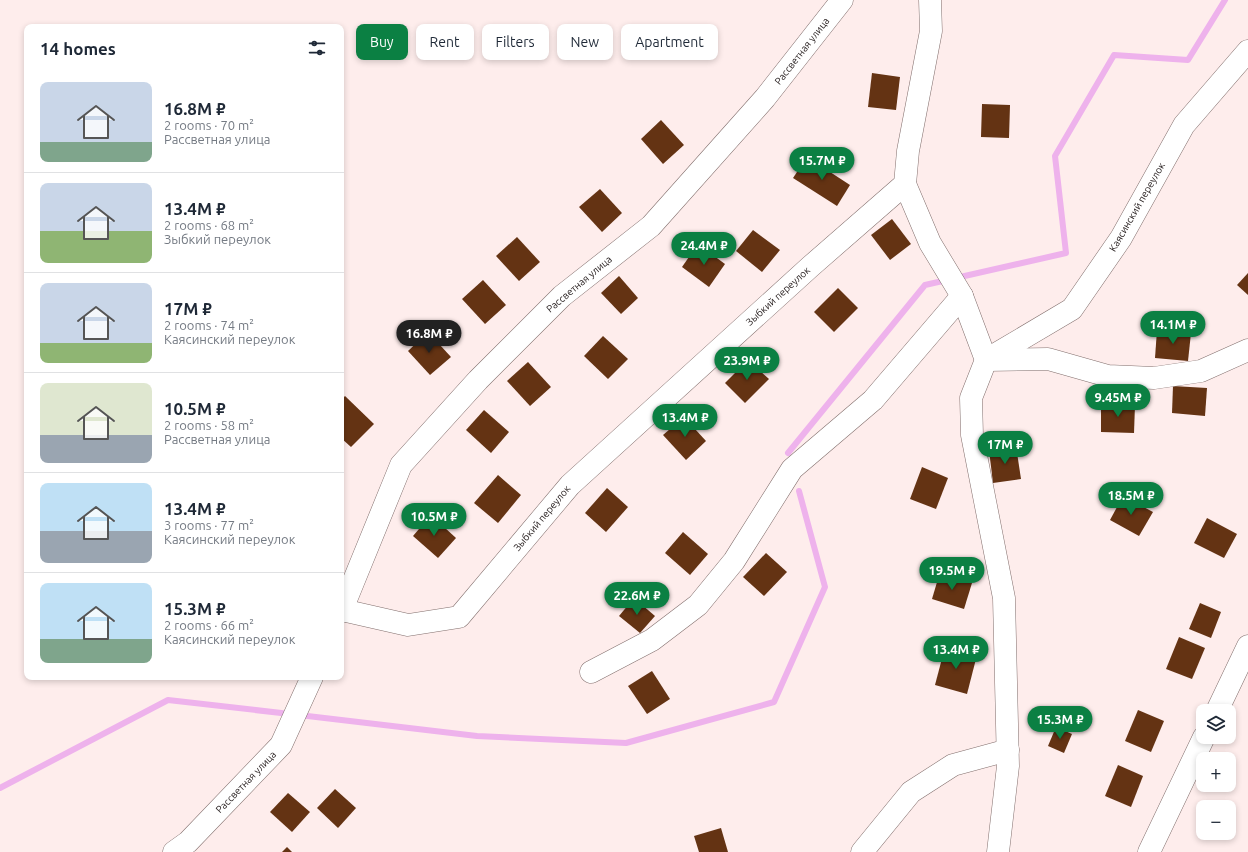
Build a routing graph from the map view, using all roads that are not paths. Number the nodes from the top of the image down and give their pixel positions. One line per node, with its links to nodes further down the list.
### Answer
1 (842, 0): 8 (street, Рассветная улица)
2 (930, 0): 4 (street)
3 (1248, 51): 7 (street, Каясинский переулок)
4 (905, 184): 5 (street); 9 (street, Зыбкий переулок)
5 (960, 294): 7 (street); 11 (street)
6 (1248, 350): 7 (street)
7 (986, 360): 15 (street)
8 (344, 604)
9 (344, 612)
10 (1248, 646): 13 (street)
11 (591, 672)
12 (311, 680): 16 (street, Рассветная улица)
13 (1220, 704)
14 (1201, 744): 19 (street)
15 (1008, 750): 17 (street); 18 (street)
16 (174, 852)
17 (862, 852)
18 (998, 852)
19 (1149, 852)

